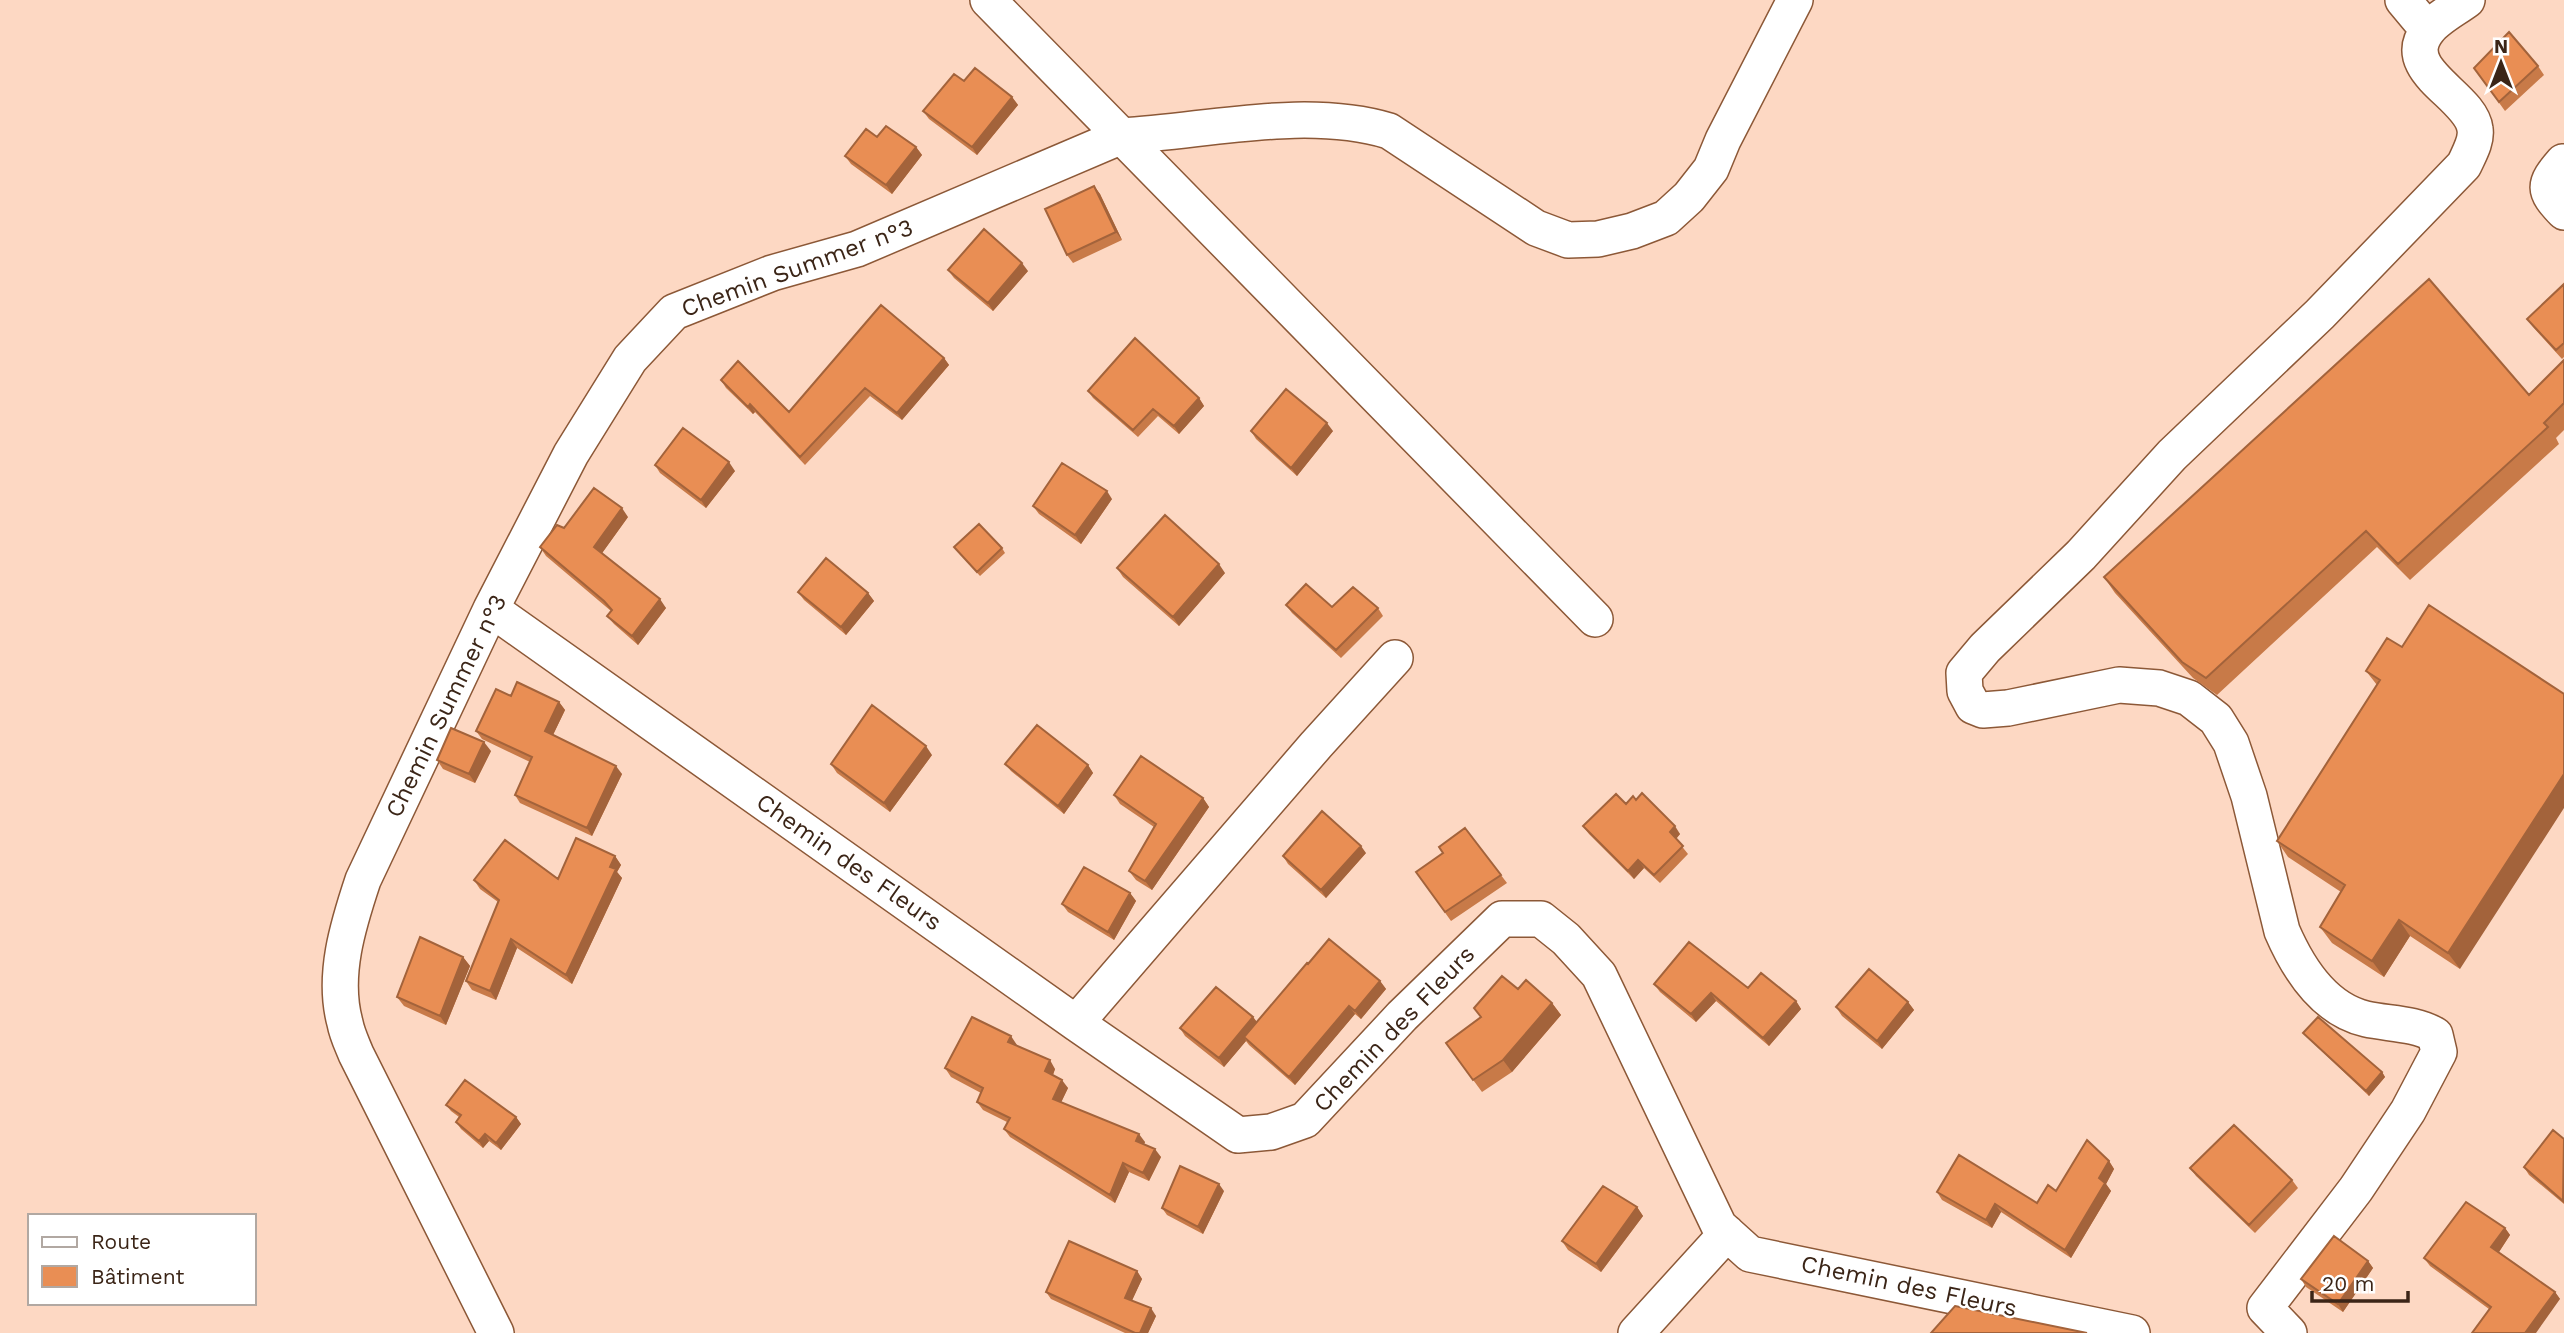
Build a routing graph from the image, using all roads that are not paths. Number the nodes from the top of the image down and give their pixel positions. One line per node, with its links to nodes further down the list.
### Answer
1 (988, 0): 6 (street)
2 (1795, 0): 6 (street, Chemin Summer n°3)
3 (2403, 0): 5 (street)
4 (2467, 0): 5 (street)
5 (2428, 30): 17 (street)
6 (1122, 136): 9 (street, Chemin Summer n°3); 10 (street)
7 (2563, 162): 8 (street)
8 (2564, 212)
9 (491, 609): 12 (street, Chemin des Fleurs); 14 (street, Chemin Summer n°3)
10 (1595, 619)
11 (1395, 658): 12 (street)
12 (1076, 1023): 13 (street, Chemin des Fleurs)
13 (1727, 1233): 15 (street); 16 (street, Chemin des Fleurs)
14 (496, 1333)
15 (1636, 1333)
16 (2132, 1333)
17 (2289, 1333)

